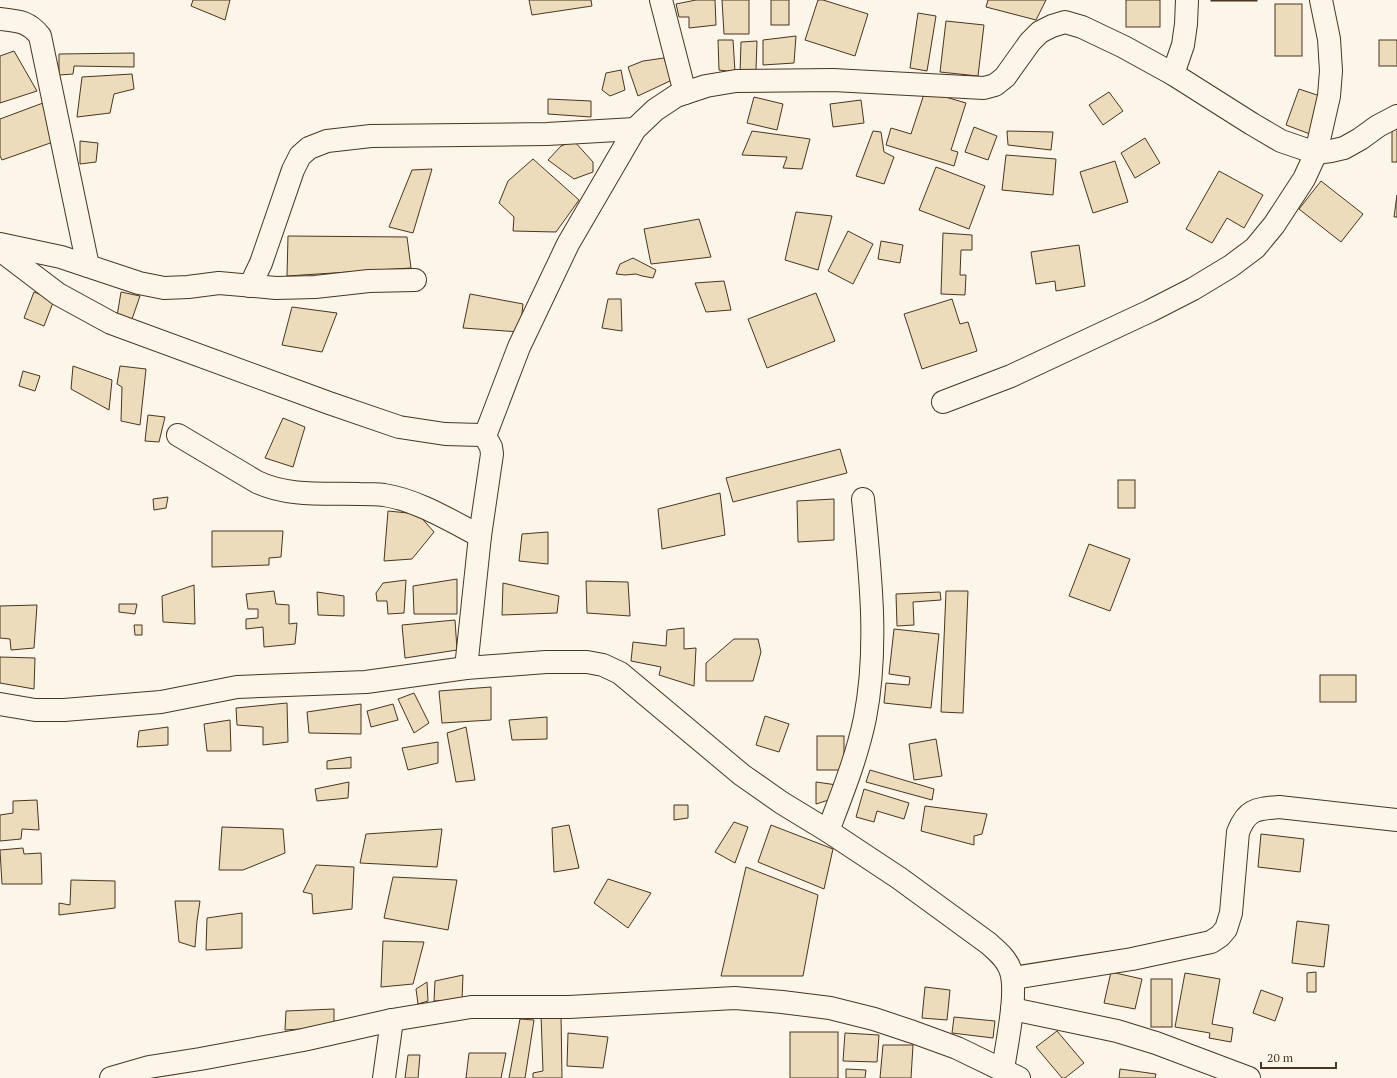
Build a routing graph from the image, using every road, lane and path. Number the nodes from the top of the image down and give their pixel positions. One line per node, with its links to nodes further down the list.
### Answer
1 (661, 0): 6 (street)
2 (1187, 0): 5 (street)
3 (1321, 0): 9 (street)
4 (0, 20): 12 (street)
5 (1173, 74): 6 (street); 9 (street)
6 (685, 94): 8 (street)
7 (1397, 116): 9 (street)
8 (635, 129): 14 (street); 17 (street)
9 (1316, 153): 15 (street)
10 (0, 244): 12 (street)
11 (0, 250): 17 (street)
12 (88, 266): 14 (street)
13 (415, 280): 14 (street)
14 (250, 286)
15 (942, 402)
16 (178, 435): 19 (street)
17 (485, 436): 19 (street)
18 (863, 499): 23 (street)
19 (480, 536): 20 (street)
20 (466, 668): 21 (street); 23 (street)
21 (0, 704)
22 (1397, 820): 24 (street)
23 (828, 831): 24 (street)
24 (1013, 978): 25 (street)
25 (1012, 1009): 27 (street); 30 (street)
26 (392, 1020): 27 (street); 28 (street); 29 (street)
27 (1011, 1074)
28 (111, 1078)
29 (384, 1078)
30 (1249, 1078)

